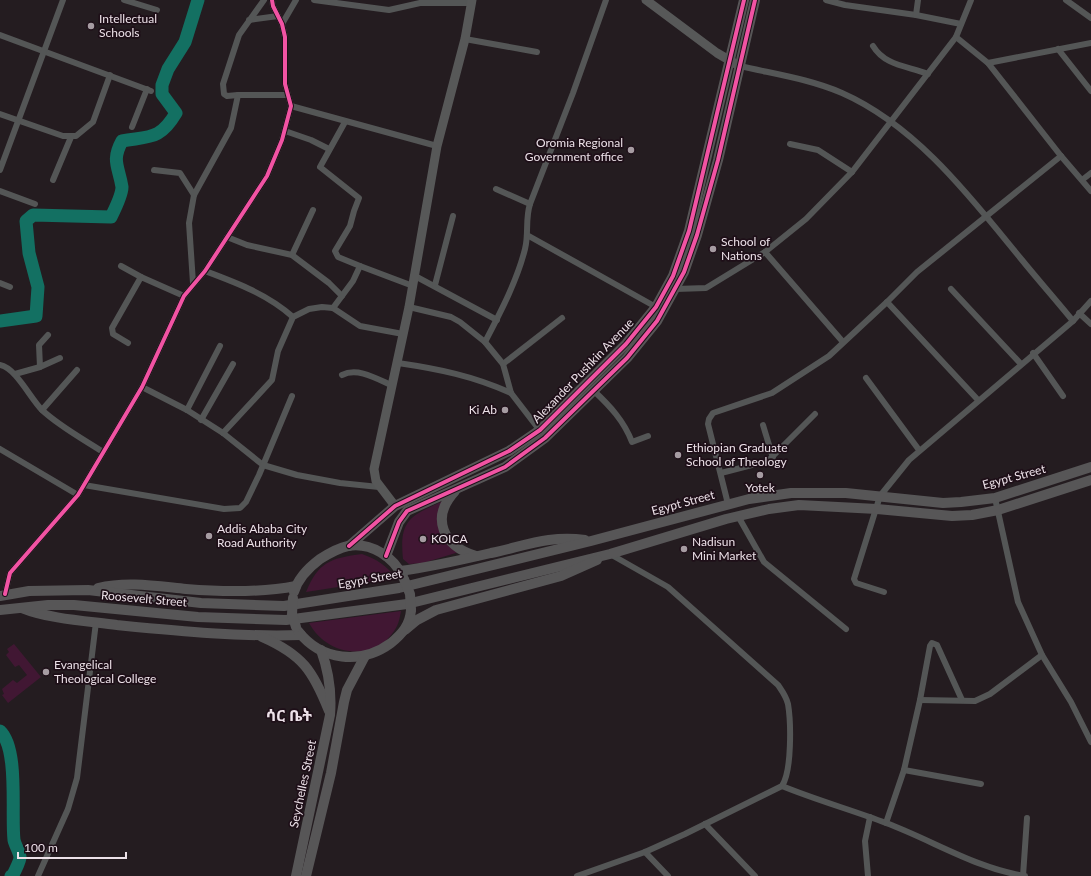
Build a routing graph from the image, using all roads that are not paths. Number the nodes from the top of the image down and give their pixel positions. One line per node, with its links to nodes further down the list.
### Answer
1 (63, 0): 29 (street)
2 (124, 0): 16 (street)
3 (264, 0): 20 (street)
4 (272, 0): 18 (street)
5 (296, 0): 21 (street)
6 (314, 0): 15 (street)
7 (606, 0): 62 (street)
8 (646, 0): 31 (street)
9 (744, 0): 31 (main road, Alexander Pushkin Avenue)
10 (755, 0): 33 (main road, Alexander Pushkin Avenue)
11 (829, 0): 17 (street)
12 (918, 0): 17 (street)
13 (971, 0): 22 (street)
14 (1066, 0): 19 (street)
15 (472, 1): 25 (street)
16 (157, 10)
17 (916, 14): 22 (street)
18 (278, 16): 20 (street); 21 (street)
19 (1091, 18)
20 (249, 20): 37 (street)
21 (282, 24): 38 (street)
22 (961, 24): 24 (street)
23 (0, 35): 29 (street)
24 (956, 37): 32 (street); 34 (street)
25 (465, 39): 30 (street); 48 (street)
26 (1091, 42): 28 (street)
27 (873, 46): 34 (street)
28 (1058, 49): 32 (street); 36 (street)
29 (44, 51): 35 (street); 41 (street)
30 (538, 52)
31 (730, 61): 33 (street); 87 (main road, Alexander Pushkin Avenue)
32 (988, 62): 50 (street)
33 (740, 66): 43 (street); 80 (main road, Alexander Pushkin Avenue)
34 (928, 74): 43 (street)
35 (110, 75): 44 (street); 46 (street)
36 (1091, 91)
37 (238, 95): 38 (street); 60 (street)
38 (286, 95): 39 (street)
39 (291, 106): 42 (street); 45 (street)
40 (0, 114): 41 (street)
41 (18, 120): 46 (street); 51 (street)
42 (345, 122): 48 (street); 49 (street)
43 (891, 122): 53 (street); 64 (street)
44 (132, 127)
45 (285, 131): 49 (street); 67 (street)
46 (71, 137): 55 (street)
47 (790, 144): 53 (street)
48 (437, 146): 73 (street)
49 (329, 148): 71 (street)
50 (1061, 156): 56 (street); 64 (street)
51 (0, 170)
52 (154, 170): 60 (street)
53 (852, 172): 68 (street)
54 (1091, 173): 56 (street)
55 (53, 180)
56 (1082, 180): 59 (street)
57 (496, 189): 62 (street)
58 (0, 191): 61 (street)
59 (1091, 191)
60 (194, 194): 76 (street)
61 (35, 204)
62 (530, 204): 66 (street)
63 (313, 210): 69 (street)
64 (987, 215): 85 (street); 93 (street)
65 (453, 216): 78 (street)
66 (527, 235): 87 (street); 92 (street)
67 (228, 237): 69 (street); 72 (street)
68 (765, 252): 80 (street); 98 (street)
69 (292, 255): 83 (street)
70 (121, 266): 74 (street)
71 (360, 266): 77 (street); 83 (street)
72 (205, 271): 76 (street); 90 (street)
73 (415, 276): 77 (street); 78 (street)
74 (141, 277): 82 (street); 99 (street)
75 (0, 283): 79 (street)
76 (193, 283): 82 (street)
77 (413, 286): 86 (street)
78 (435, 286): 92 (street)
79 (10, 287)
80 (676, 289): 101 (main road, Alexander Pushkin Avenue)
81 (951, 289): 107 (street)
82 (184, 296): 114 (street)
83 (342, 296): 88 (street)
84 (1091, 301): 89 (street)
85 (887, 302): 98 (street); 120 (street)
86 (409, 307): 95 (street); 97 (street)
87 (656, 307): 101 (main road, Alexander Pushkin Avenue)
88 (333, 308): 90 (street); 95 (street)
89 (1079, 313): 93 (street); 94 (street)
90 (293, 317): 126 (street)
91 (562, 318): 106 (street)
92 (496, 320): 97 (street)
93 (1072, 321): 102 (street)
94 (1091, 324)
95 (403, 334): 104 (street)
96 (48, 335): 109 (street)
97 (485, 342): 106 (street)
98 (844, 342): 135 (street)
99 (128, 343)
100 (220, 346): 122 (street)
101 (630, 347): 116 (main road, Alexander Pushkin Avenue); 127 (main road, Alexander Pushkin Avenue)
102 (1033, 354): 107 (street); 119 (street)
103 (60, 358): 109 (street)
104 (398, 363): 115 (street); 117 (street)
105 (233, 364): 124 (street)
106 (502, 364): 117 (street)
107 (1021, 364): 120 (street)
108 (0, 365): 111 (street)
109 (40, 367): 111 (street)
110 (77, 370): 121 (street)
111 (15, 374): 121 (street)
112 (342, 375): 115 (street)
113 (866, 378): 129 (street)
114 (142, 386): 122 (street); 130 (street)
115 (393, 386): 138 (street)
116 (594, 391): 127 (main road, Alexander Pushkin Avenue); 128 (street)
117 (511, 393): 127 (street)
118 (292, 396): 133 (street)
119 (1063, 396)
120 (978, 400): 129 (street)
121 (42, 410): 130 (street)
122 (187, 410): 124 (street)
123 (815, 414): 132 (street)
124 (201, 420): 126 (street)
125 (762, 425): 132 (street)
126 (223, 433): 133 (street)
127 (542, 434): 139 (main road, Alexander Pushkin Avenue); 144 (main road, Alexander Pushkin Avenue)
128 (648, 436)
129 (919, 450): 141 (street)
130 (103, 452): 137 (street)
131 (1, 453): 140 (street)
132 (773, 458): 135 (street)
133 (263, 465): 137 (street); 138 (street)
134 (1091, 467): 142 (main road, Egypt Street)
135 (721, 473): 143 (street)
136 (1091, 480): 146 (main road)
137 (84, 485): 140 (street)
138 (379, 487): 144 (street)
139 (457, 489): 151 (main road, Alexander Pushkin Avenue); 152 (main road)
140 (78, 495): 157 (street)
141 (880, 496): 142 (main road, Egypt Street); 143 (main road, Egypt Street); 145 (street)
142 (996, 498): 146 (street)
143 (728, 504): 148 (main road, Egypt Street)
144 (395, 506): 149 (main road, Alexander Pushkin Avenue)
145 (877, 509): 146 (main road); 147 (main road); 156 (street)
146 (998, 510): 167 (street)
147 (738, 516): 150 (main road); 162 (street)
148 (591, 541): 152 (main road); 158 (main road, Egypt Street)
149 (349, 546): 151 (main road); 154 (main road)
150 (608, 554): 159 (main road, Roosevelt Street); 163 (main road); 175 (street)
151 (386, 556): 153 (main road)
152 (476, 556): 153 (main road)
153 (402, 575): 163 (main road, bridge)
154 (296, 586): 155 (main road); 164 (main road, bridge)
155 (88, 590): 157 (main road, Roosevelt Street); 158 (main road, Roosevelt Street)
156 (884, 592)
157 (3, 595)
158 (284, 606)
159 (17, 607): 160 (main road, Roosevelt Street); 161 (main road)
160 (0, 610)
161 (96, 622): 165 (main road); 181 (street)
162 (846, 629)
163 (405, 630): 168 (main road)
164 (299, 631): 165 (main road); 166 (main road)
165 (260, 636): 171 (main road)
166 (320, 650): 168 (main road); 171 (main road, Seychelles Street)
167 (1042, 655): 170 (street); 172 (street)
168 (365, 656): 183 (main road, Seychelles Street)
169 (920, 700): 170 (street); 170 (street); 173 (street)
170 (962, 700)
171 (330, 715): 182 (main road, Seychelles Street)
172 (1091, 742)
173 (904, 770): 174 (street); 178 (street)
174 (981, 784)
175 (782, 786): 176 (street); 179 (street)
176 (870, 817): 178 (street); 187 (street)
177 (1027, 818): 188 (street)
178 (886, 823): 188 (street)
179 (705, 824): 180 (street); 186 (street)
180 (645, 852): 184 (street); 185 (street)
181 (38, 876)
182 (296, 876)
183 (306, 876)
184 (576, 876)
185 (668, 876)
186 (755, 876)
187 (868, 876)
188 (1024, 876)

